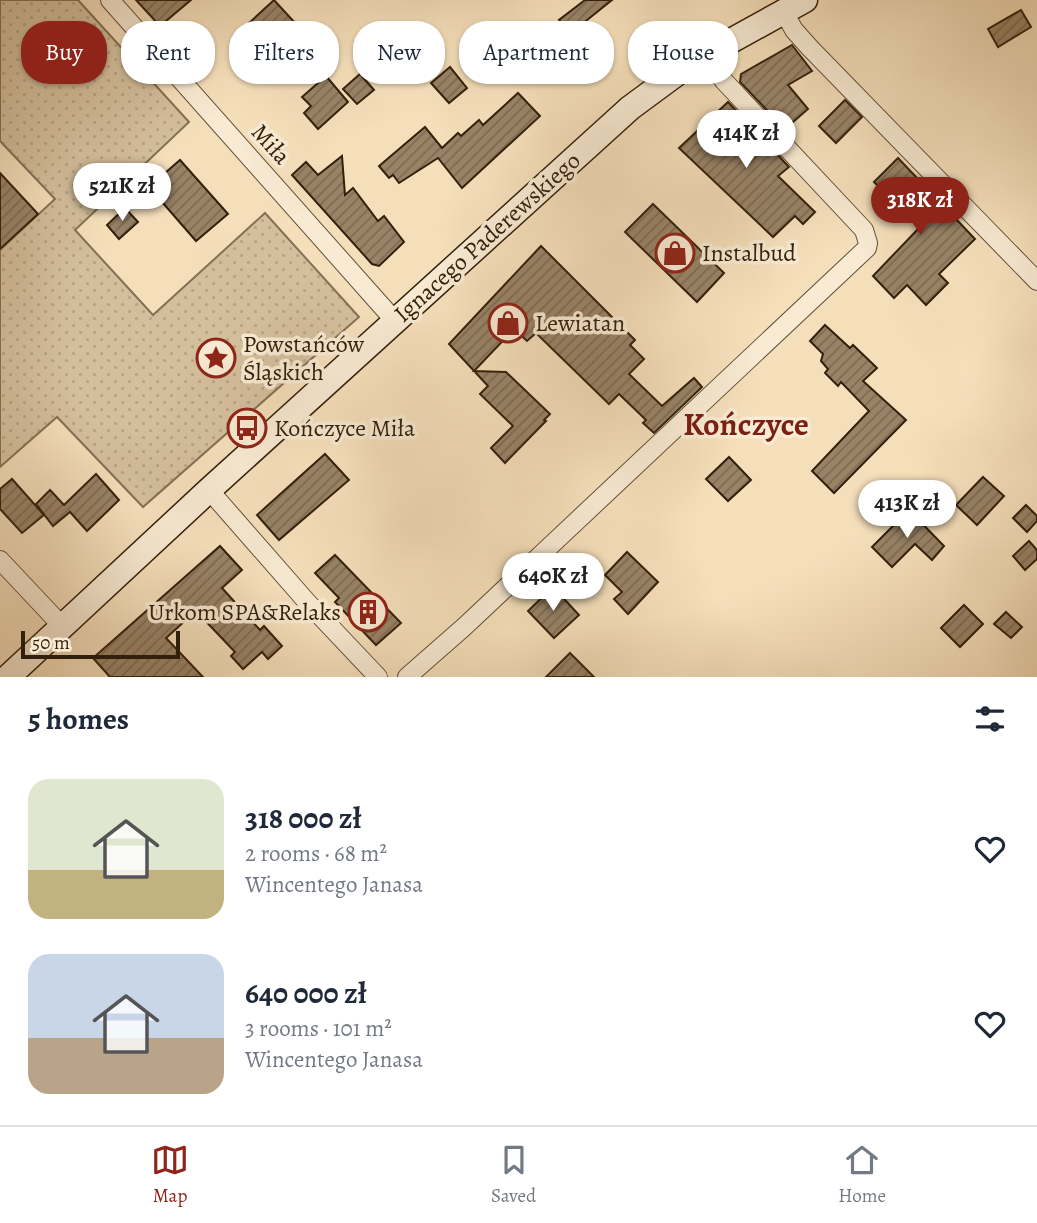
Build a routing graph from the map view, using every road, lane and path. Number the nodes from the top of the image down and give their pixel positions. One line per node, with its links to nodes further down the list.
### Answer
1 (110, 0): 7 (street, Miła)
2 (795, 6): 3 (main road, Ignacego Paderewskiego); 6 (street)
3 (738, 37)
4 (662, 84): 7 (main road, Ignacego Paderewskiego)
5 (727, 84): 13 (street)
6 (1037, 281)
7 (395, 321): 8 (main road, Ignacego Paderewskiego)
8 (209, 490): 10 (main road, Ignacego Paderewskiego); 12 (street)
9 (0, 559): 10 (street)
10 (62, 626): 11 (main road, Ignacego Paderewskiego)
11 (8, 677)
12 (378, 677)
13 (407, 677)

